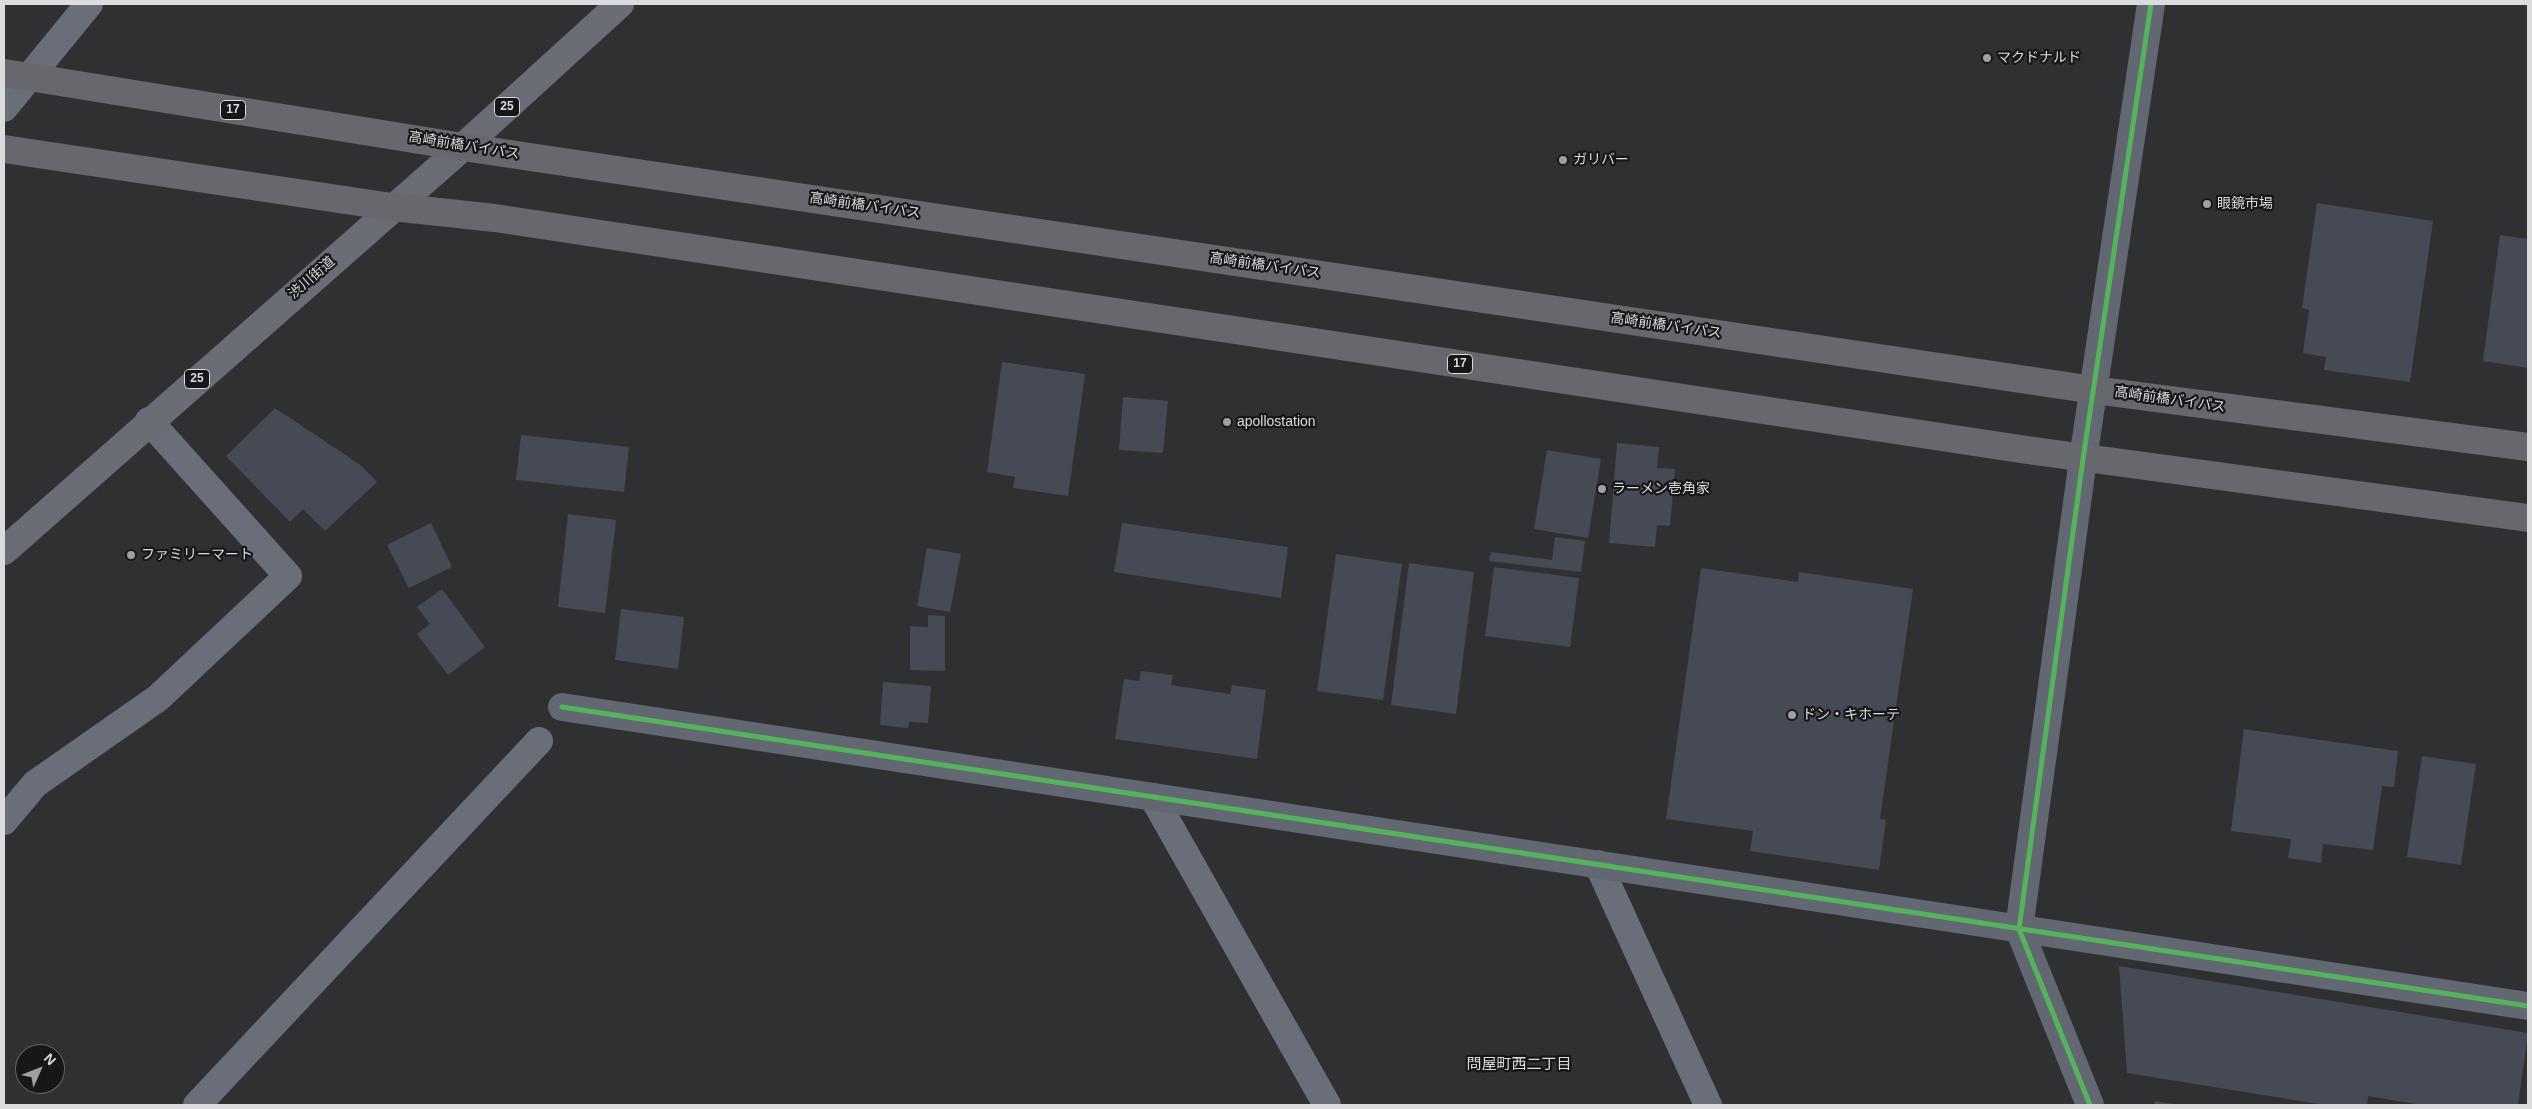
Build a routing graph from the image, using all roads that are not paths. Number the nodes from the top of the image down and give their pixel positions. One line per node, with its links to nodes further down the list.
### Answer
1 (89, 4): 4 (street)
2 (620, 4): 6 (main road, 渋川街道 / 25)
3 (2151, 4): 9 (street)
4 (16, 75): 5 (street); 6 (highway, 高崎前橋バイパス / 17)
5 (4, 108)
6 (463, 147): 8 (main road, 渋川街道 / 25); 9 (highway, 高崎前橋バイパス / 17)
7 (4, 149): 8 (highway, 17)
8 (392, 207): 10 (main road, 渋川街道 / 25); 12 (highway, 17)
9 (2094, 390): 11 (highway, 高崎前橋バイパス / 17); 12 (street)
10 (149, 421): 14 (main road, 渋川街道 / 25); 18 (street)
11 (2528, 447)
12 (2083, 458): 13 (highway, 17); 20 (street)
13 (2528, 518)
14 (4, 551)
15 (562, 707): 17 (street)
16 (539, 741): 22 (street)
17 (1153, 797): 19 (street); 23 (street)
18 (4, 821)
19 (1598, 864): 20 (street); 24 (street)
20 (2019, 929): 21 (street); 25 (street)
21 (2528, 1006)
22 (197, 1105)
23 (1328, 1105)
24 (1708, 1105)
25 (2090, 1105)

